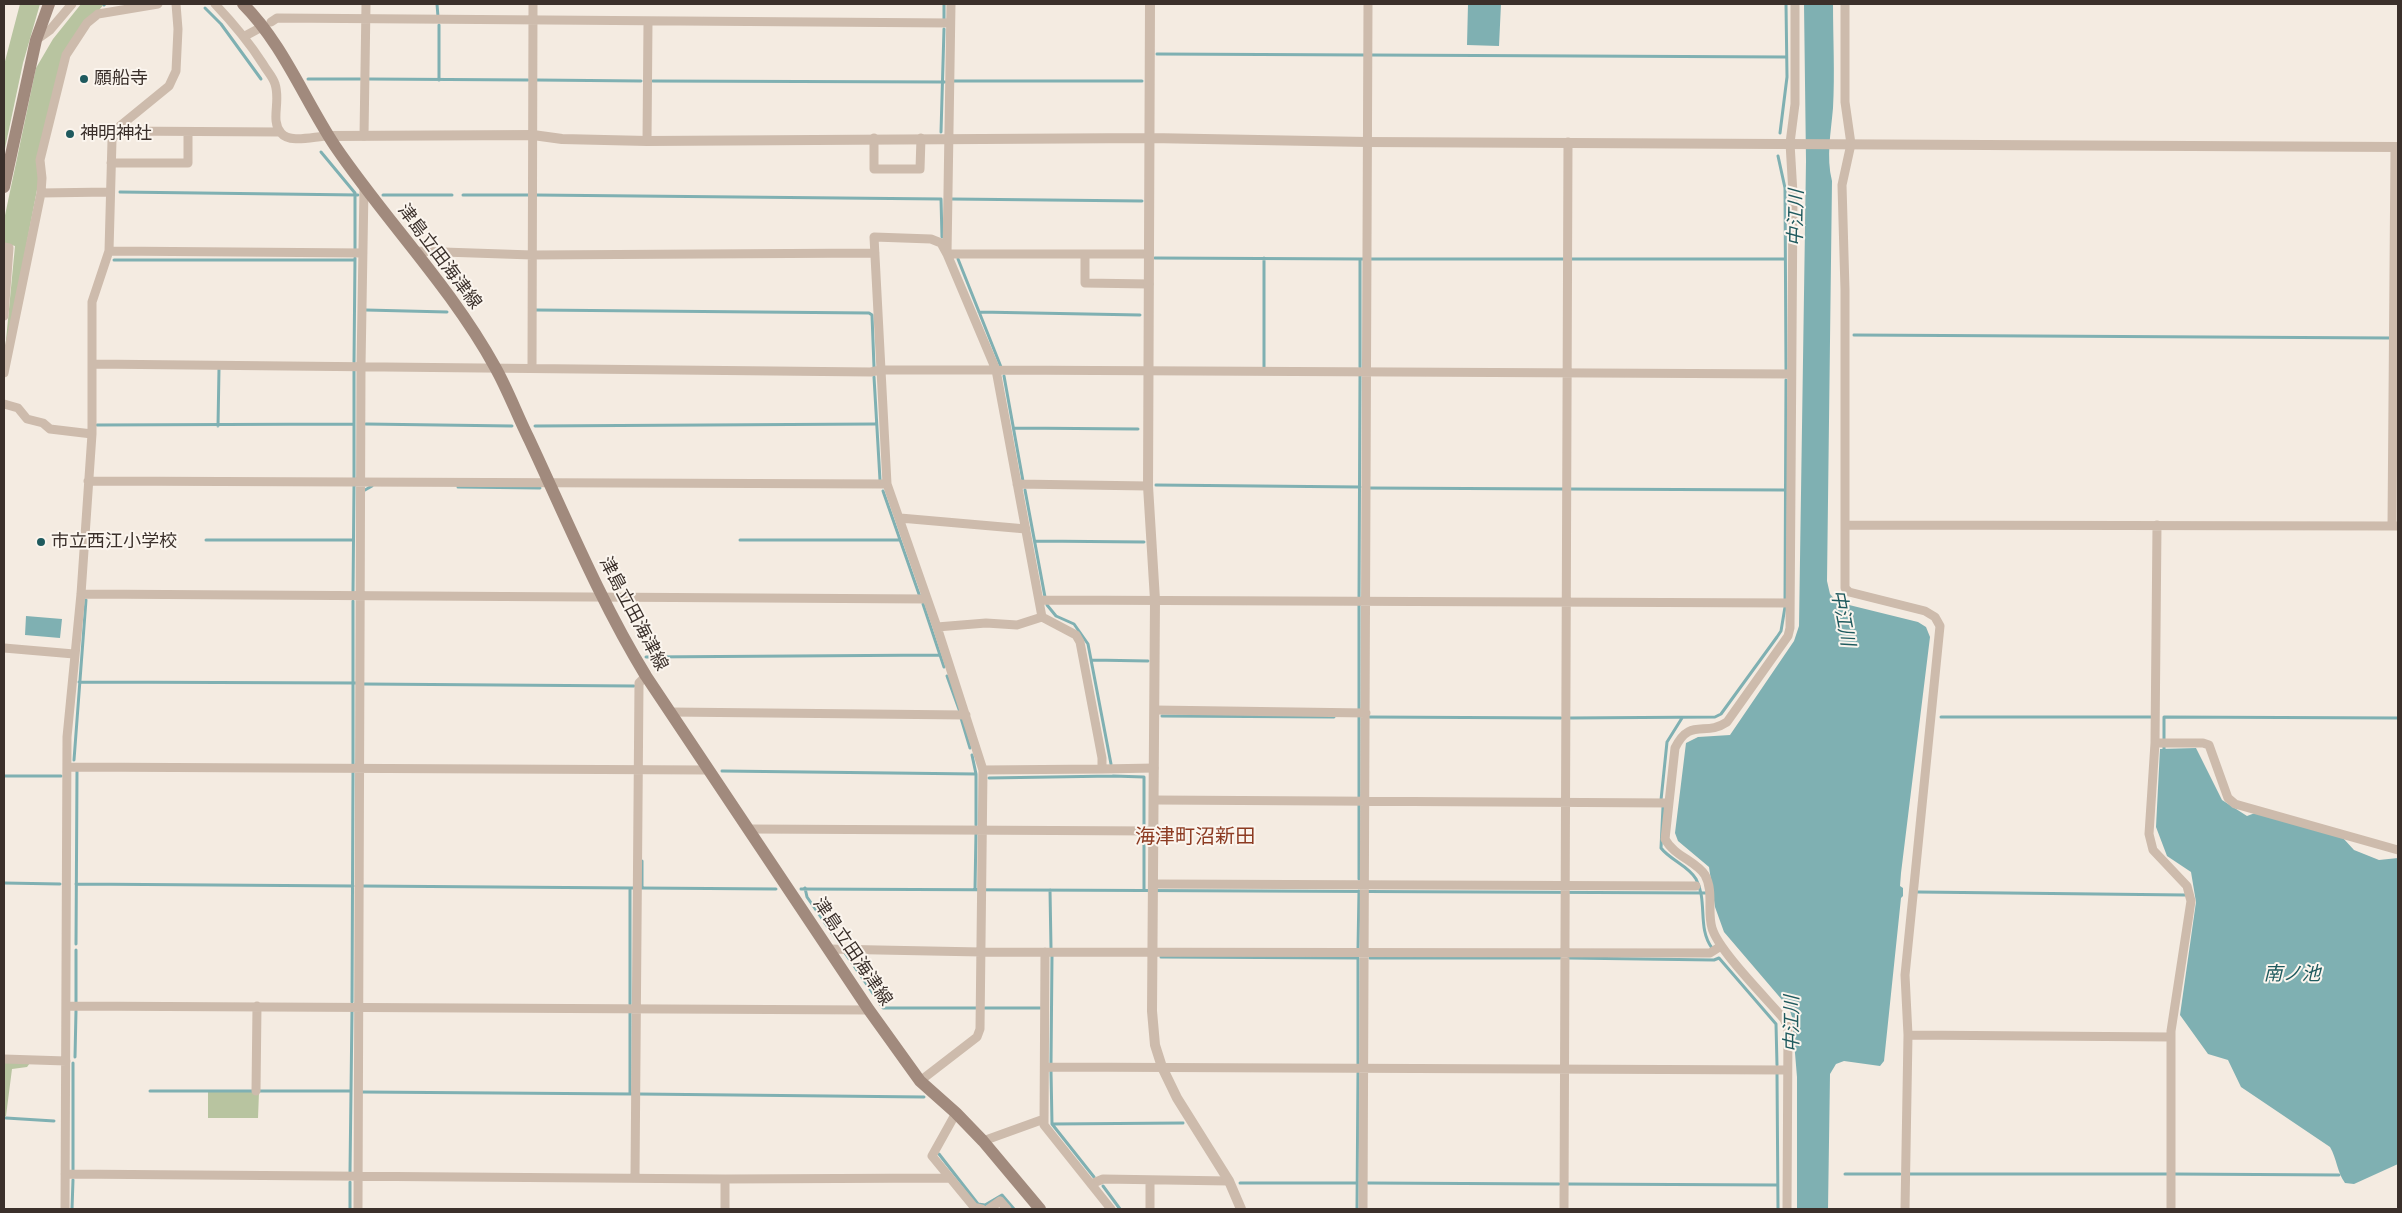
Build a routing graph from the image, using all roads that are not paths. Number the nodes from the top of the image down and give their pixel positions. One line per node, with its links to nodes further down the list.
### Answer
1 (49, 4): 21 (main road)
2 (72, 4): 21 (street)
3 (158, 4): 42 (street)
4 (176, 4): 22 (street)
5 (215, 4): 20 (street)
6 (243, 4): 26 (main road, 津島立田海津線)
7 (366, 4): 14 (street)
8 (533, 4): 16 (street)
9 (950, 4): 18 (street)
10 (1150, 4): 31 (street)
11 (1368, 4): 33 (street)
12 (1795, 4): 35 (street)
13 (1846, 4): 36 (street)
14 (366, 20): 15 (street); 16 (street); 27 (street)
15 (271, 22)
16 (533, 22): 17 (street); 25 (street)
17 (648, 22): 18 (street); 32 (street)
18 (950, 24): 30 (street)
19 (258, 29): 20 (street)
20 (245, 36): 24 (street)
21 (36, 40): 39 (main road)
22 (116, 131): 23 (street); 38 (street)
23 (188, 132): 24 (street); 38 (street)
24 (280, 132): 26 (street)
25 (533, 135): 27 (street); 32 (street); 48 (street)
26 (329, 136): 27 (street); 40 (main road, 津島立田海津線)
27 (364, 136)
28 (874, 138): 29 (street); 29 (street); 32 (street)
29 (921, 138): 30 (street)
30 (948, 138): 31 (street); 49 (street)
31 (1150, 138): 33 (street); 51 (street)
32 (647, 141)
33 (1367, 142): 34 (street); 61 (street)
34 (1568, 142): 35 (street); 62 (street)
35 (1793, 143): 36 (street); 64 (street)
36 (1846, 144): 37 (street); 74 (street)
37 (2397, 147): 76 (street)
38 (111, 163): 41 (street)
39 (4, 187)
40 (364, 188): 45 (main road, 津島立田海津線); 47 (street)
41 (110, 192): 42 (street); 44 (street)
42 (41, 193): 63 (street)
43 (4, 247): 53 (street)
44 (110, 251): 47 (street); 54 (street)
45 (414, 251): 48 (street); 56 (main road, 津島立田海津線)
46 (874, 252): 48 (street); 49 (street); 58 (street)
47 (363, 253): 55 (street)
48 (532, 254): 57 (street)
49 (947, 254): 50 (street); 59 (street)
50 (1085, 254): 51 (street); 52 (street)
51 (1149, 254): 52 (street)
52 (1149, 284): 60 (street)
53 (4, 316)
54 (92, 364): 55 (street); 66 (street)
55 (361, 366): 56 (street); 68 (street)
56 (495, 368): 57 (street); 69 (main road, 津島立田海津線)
57 (532, 368): 58 (street)
58 (880, 370): 59 (street); 70 (street)
59 (996, 370): 60 (street); 71 (street)
60 (1148, 370): 61 (street); 72 (street)
61 (1366, 371): 62 (street); 84 (street)
62 (1567, 373): 64 (street); 85 (street)
63 (4, 374)
64 (1791, 374): 86 (street)
65 (4, 404): 66 (street)
66 (92, 434): 67 (street)
67 (88, 480): 68 (street); 78 (street)
68 (360, 481): 69 (street); 79 (street)
69 (549, 483): 70 (street); 80 (main road, 津島立田海津線)
70 (887, 484): 73 (street)
71 (1017, 484): 72 (street); 77 (street)
72 (1148, 486): 83 (street)
73 (900, 518): 77 (street); 81 (street)
74 (1846, 525): 75 (street); 128 (street)
75 (2157, 526): 76 (street); 96 (street)
76 (2395, 526)
77 (1026, 529): 82 (street)
78 (81, 594): 79 (street); 90 (street)
79 (360, 596): 80 (street); 99 (street)
80 (602, 598): 81 (street); 91 (main road, 津島立田海津線)
81 (927, 599): 88 (street)
82 (1040, 600): 83 (street); 87 (street)
83 (1155, 600): 84 (street); 92 (street)
84 (1366, 600): 85 (street); 94 (street)
85 (1566, 602): 86 (street); 106 (street)
86 (1790, 604): 107 (street)
87 (1042, 617): 88 (street); 100 (street)
88 (937, 627): 95 (street)
89 (4, 648): 90 (street)
90 (74, 654): 97 (street)
91 (646, 676): 93 (main road, 津島立田海津線); 101 (street)
92 (1155, 710): 94 (street); 98 (street)
93 (670, 712): 95 (street); 102 (main road, 津島立田海津線)
94 (1366, 713): 105 (street)
95 (966, 715): 103 (street)
96 (2160, 743): 111 (street); 129 (street)
97 (67, 767): 99 (street); 123 (street)
98 (1154, 768): 100 (street); 104 (street)
99 (359, 769): 101 (street); 125 (street)
100 (1102, 769): 103 (street)
101 (637, 770): 102 (street); 126 (street)
102 (708, 770): 108 (main road, 津島立田海津線)
103 (983, 770): 109 (street)
104 (1155, 800): 105 (street); 110 (street)
105 (1365, 800): 106 (street); 114 (street)
106 (1565, 801): 107 (street); 115 (street)
107 (1669, 803): 116 (street)
108 (749, 829): 109 (street); 117 (main road, 津島立田海津線)
109 (982, 830): 110 (street); 118 (street)
110 (1154, 831): 113 (street)
111 (2398, 850)
112 (1696, 886): 115 (street)
113 (1154, 888): 114 (street); 120 (street)
114 (1364, 889): 115 (street); 121 (street)
115 (1564, 890): 122 (street)
116 (1722, 946): 122 (street); 136 (street)
117 (828, 949): 118 (street); 127 (main road, 津島立田海津線)
118 (981, 952): 119 (street); 137 (street)
119 (1045, 952): 120 (street); 132 (street)
120 (1153, 952): 121 (street); 133 (street)
121 (1364, 952): 122 (street); 134 (street)
122 (1564, 953): 135 (street)
123 (66, 1006): 124 (street); 131 (street)
124 (257, 1006): 125 (street); 138 (street)
125 (358, 1007): 126 (street); 143 (street)
126 (637, 1008): 127 (street); 144 (street)
127 (868, 1010): 137 (main road, 津島立田海津線)
128 (1908, 1034): 129 (street); 163 (street)
129 (2171, 1037): 164 (street)
130 (4, 1059): 131 (street)
131 (66, 1061): 142 (street)
132 (1045, 1067): 133 (street); 140 (street)
133 (1162, 1067): 134 (street); 148 (street)
134 (1364, 1068): 135 (street); 160 (street)
135 (1564, 1068): 136 (street); 161 (street)
136 (1787, 1070): 162 (street)
137 (920, 1081): 139 (main road, 津島立田海津線)
138 (256, 1091)
139 (956, 1113): 141 (main road, 津島立田海津線); 145 (street)
140 (1044, 1119): 141 (street); 149 (street)
141 (983, 1141): 156 (main road, 津島立田海津線)
142 (65, 1174): 143 (street); 150 (street)
143 (358, 1177): 144 (street); 151 (street)
144 (635, 1177): 146 (street)
145 (950, 1178): 146 (street); 153 (street)
146 (725, 1179): 152 (street)
147 (1150, 1180): 148 (street); 149 (street); 158 (street)
148 (1229, 1181): 159 (street)
149 (1091, 1184): 157 (street)
150 (65, 1209)
151 (358, 1209)
152 (725, 1209)
153 (982, 1209)
154 (989, 1209): 155 (street)
155 (1007, 1209)
156 (1040, 1209)
157 (1111, 1209)
158 (1150, 1209)
159 (1241, 1209)
160 (1363, 1209)
161 (1564, 1209)
162 (1786, 1209)
163 (1905, 1209)
164 (2171, 1209)

